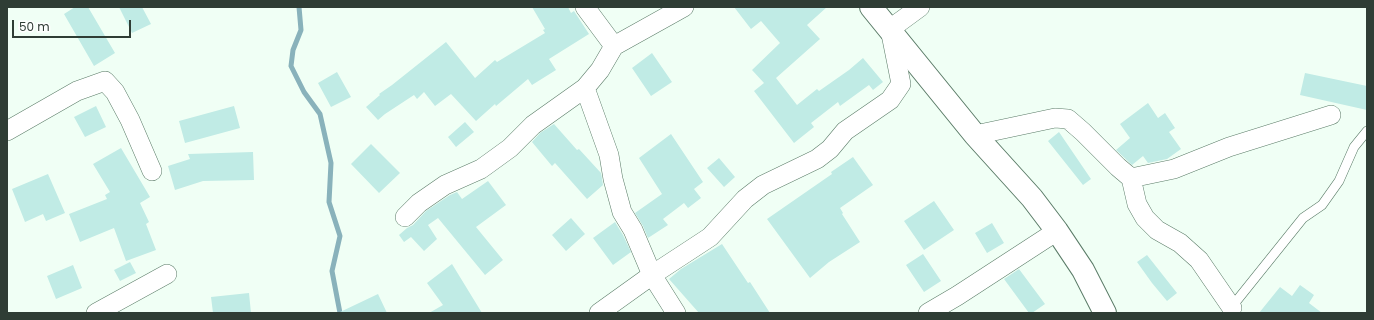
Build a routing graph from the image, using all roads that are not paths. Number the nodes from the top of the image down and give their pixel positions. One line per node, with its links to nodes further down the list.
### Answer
1 (585, 7): 6 (street)
2 (684, 7): 6 (street)
3 (871, 7): 5 (main road)
4 (920, 7): 5 (street)
5 (890, 29): 11 (main road); 17 (street)
6 (614, 46): 7 (street)
7 (585, 88): 14 (street); 17 (street)
8 (1331, 115): 13 (street)
9 (7, 130): 12 (street)
10 (1367, 131): 18 (lane)
11 (976, 135): 13 (street); 15 (main road)
12 (152, 171)
13 (1130, 178): 18 (street)
14 (405, 217)
15 (1057, 231): 22 (street); 23 (main road)
16 (167, 274): 19 (street)
17 (652, 275): 20 (street); 21 (street)
18 (1228, 310)
19 (96, 313)
20 (599, 313)
21 (676, 313)
22 (928, 313)
23 (1104, 313)

